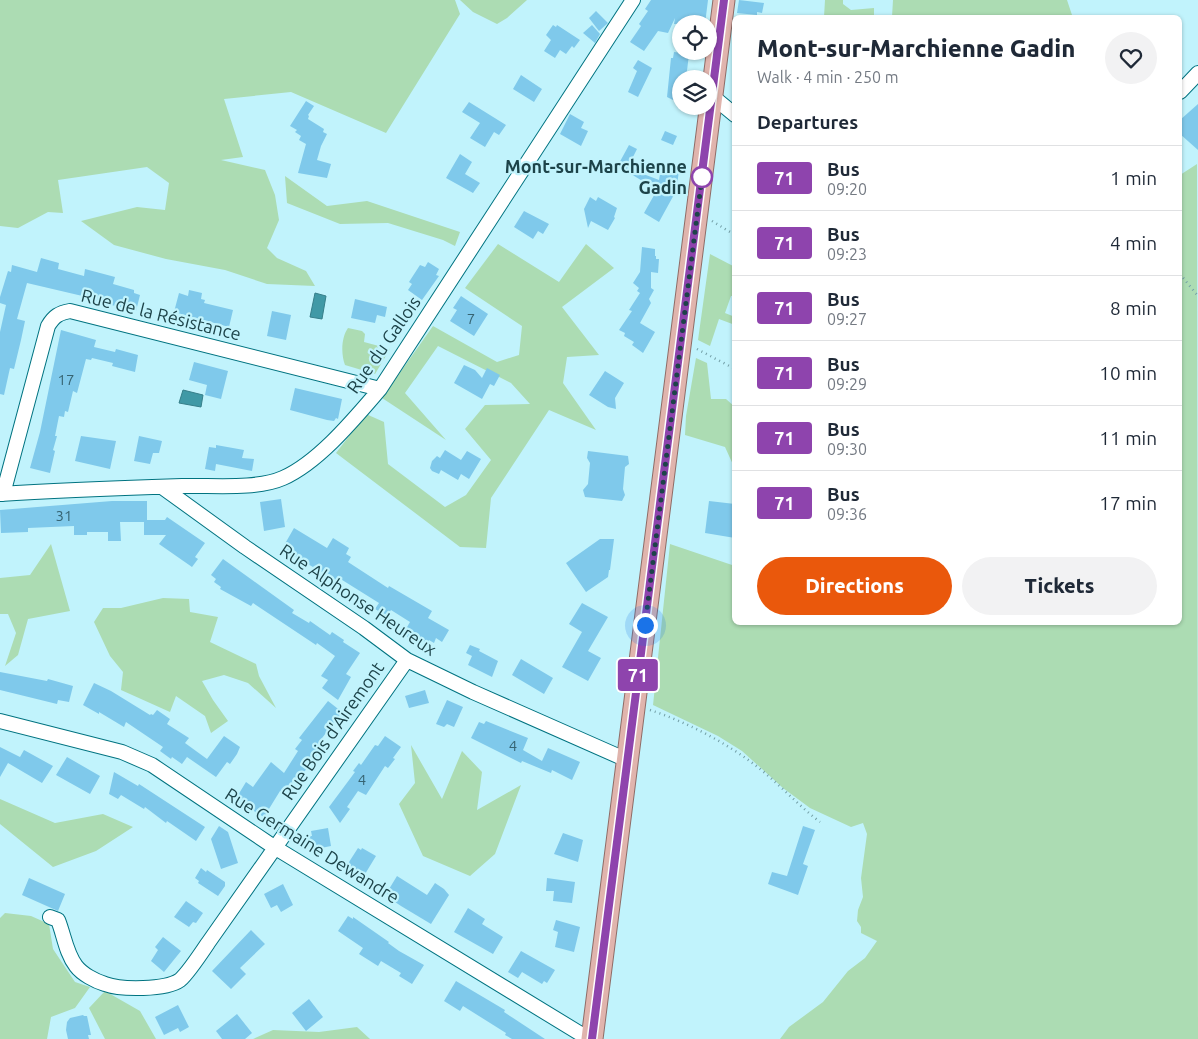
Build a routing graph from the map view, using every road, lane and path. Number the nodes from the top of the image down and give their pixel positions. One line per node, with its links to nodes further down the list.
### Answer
1 (633, 0): 15 (street, Rue du Gallois)
2 (724, 0): 3 (main road)
3 (715, 70)
4 (1198, 73): 5 (street)
5 (1182, 90)
6 (717, 100): 7 (street)
7 (732, 113)
8 (710, 115): 9 (main road)
9 (697, 215): 10 (path); 13 (main road)
10 (732, 232)
11 (1182, 276): 12 (path)
12 (1198, 296)
13 (680, 349): 14 (path); 19 (main road)
14 (732, 367)
15 (380, 389): 16 (street, Rue du Gallois); 17 (street, Rue de la Résistance)
16 (162, 487): 17 (street, Rue du Gallois); 18 (street, Rue Alphonse Heureux)
17 (2, 494)
18 (407, 660): 21 (street, Rue Alphonse Heureux); 23 (street, Rue Bois d'Airemont)
19 (634, 707): 21 (main road); 22 (path)
20 (0, 721): 23 (street, Rue Germaine Dewandre)
21 (627, 760): 25 (main road)
22 (820, 822)
23 (274, 847): 24 (street, Rue Bois d'Airemont); 25 (street, Rue Germaine Dewandre)
24 (50, 918)
25 (591, 1039)

